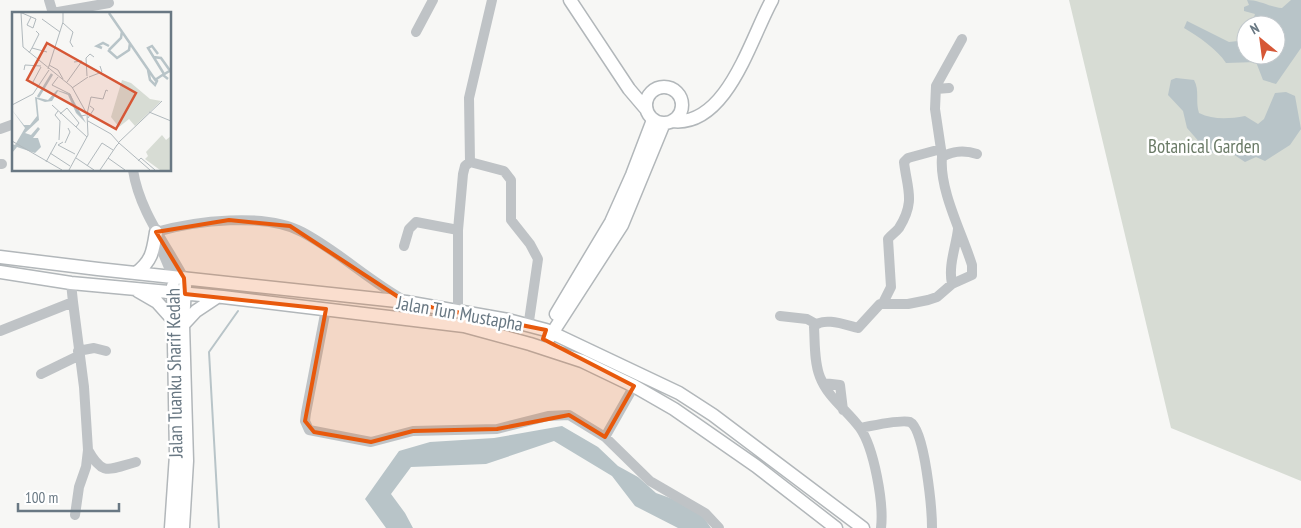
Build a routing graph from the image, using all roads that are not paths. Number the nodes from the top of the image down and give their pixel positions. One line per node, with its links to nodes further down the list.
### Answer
1 (49, 0): 6 (street)
2 (432, 0): 7 (street)
3 (492, 0): 16 (street)
4 (570, 0): 11 (main road)
5 (767, 4): 11 (main road)
6 (109, 6)
7 (416, 32)
8 (962, 39): 10 (street)
9 (949, 88): 10 (street)
10 (936, 89): 14 (street)
11 (659, 118): 34 (main road)
12 (12, 125): 13 (street)
13 (0, 129)
14 (941, 153): 15 (street); 18 (street); 33 (street)
15 (976, 154)
16 (470, 162): 19 (street); 39 (street)
17 (133, 171): 20 (street)
18 (958, 226): 27 (street); 27 (street)
19 (458, 230): 21 (street); 36 (street)
20 (156, 232): 24 (main road); 25 (street); 32 (street)
21 (404, 246)
22 (0, 256): 24 (main road, Jalan Tun Mustapha)
23 (0, 272): 26 (main road)
24 (136, 273): 25 (main road, Jalan Tun Mustapha)
25 (179, 278): 29 (main road, Jalan Tuanku Sharif Kedah); 32 (main road, Jalan Tun Mustapha)
26 (71, 283): 28 (main road); 31 (street)
27 (952, 284): 33 (street)
28 (131, 287): 29 (main road); 40 (main road)
29 (179, 293): 30 (main road); 40 (main road, Jalan Tuanku Sharif Kedah)
30 (220, 297): 35 (main road); 40 (main road)
31 (73, 302): 43 (street); 46 (street)
32 (406, 302): 36 (main road, Jalan Tun Mustapha)
33 (883, 303): 41 (street)
34 (565, 308): 39 (main road); 44 (main road); 48 (main road)
35 (326, 309): 42 (main road); 52 (street)
36 (458, 312): 38 (main road, Jalan Tun Mustapha)
37 (780, 316): 41 (street)
38 (508, 320): 39 (main road); 44 (main road, Jalan Tun Mustapha)
39 (530, 321)
40 (178, 323): 56 (main road, Jalan Tuanku Sharif Kedah); 57 (main road, Jalan Tuanku Sharif Kedah)
41 (816, 324): 51 (street)
42 (464, 326): 44 (main road); 47 (main road)
43 (0, 330)
44 (549, 334): 47 (main road); 48 (main road, Jalan Tun Mustapha)
45 (106, 351): 46 (street)
46 (78, 353): 49 (street); 53 (street)
47 (582, 361): 50 (main road)
48 (617, 363): 60 (main road, Jalan Tun Mustapha)
49 (40, 374)
50 (634, 386): 52 (street); 59 (main road)
51 (860, 428): 61 (street); 62 (street)
52 (605, 437): 58 (street)
53 (88, 450): 54 (street); 55 (street)
54 (136, 462)
55 (75, 515)
56 (171, 528)
57 (183, 528)
58 (719, 528)
59 (836, 528)
60 (863, 528)
61 (881, 528)
62 (932, 528)

